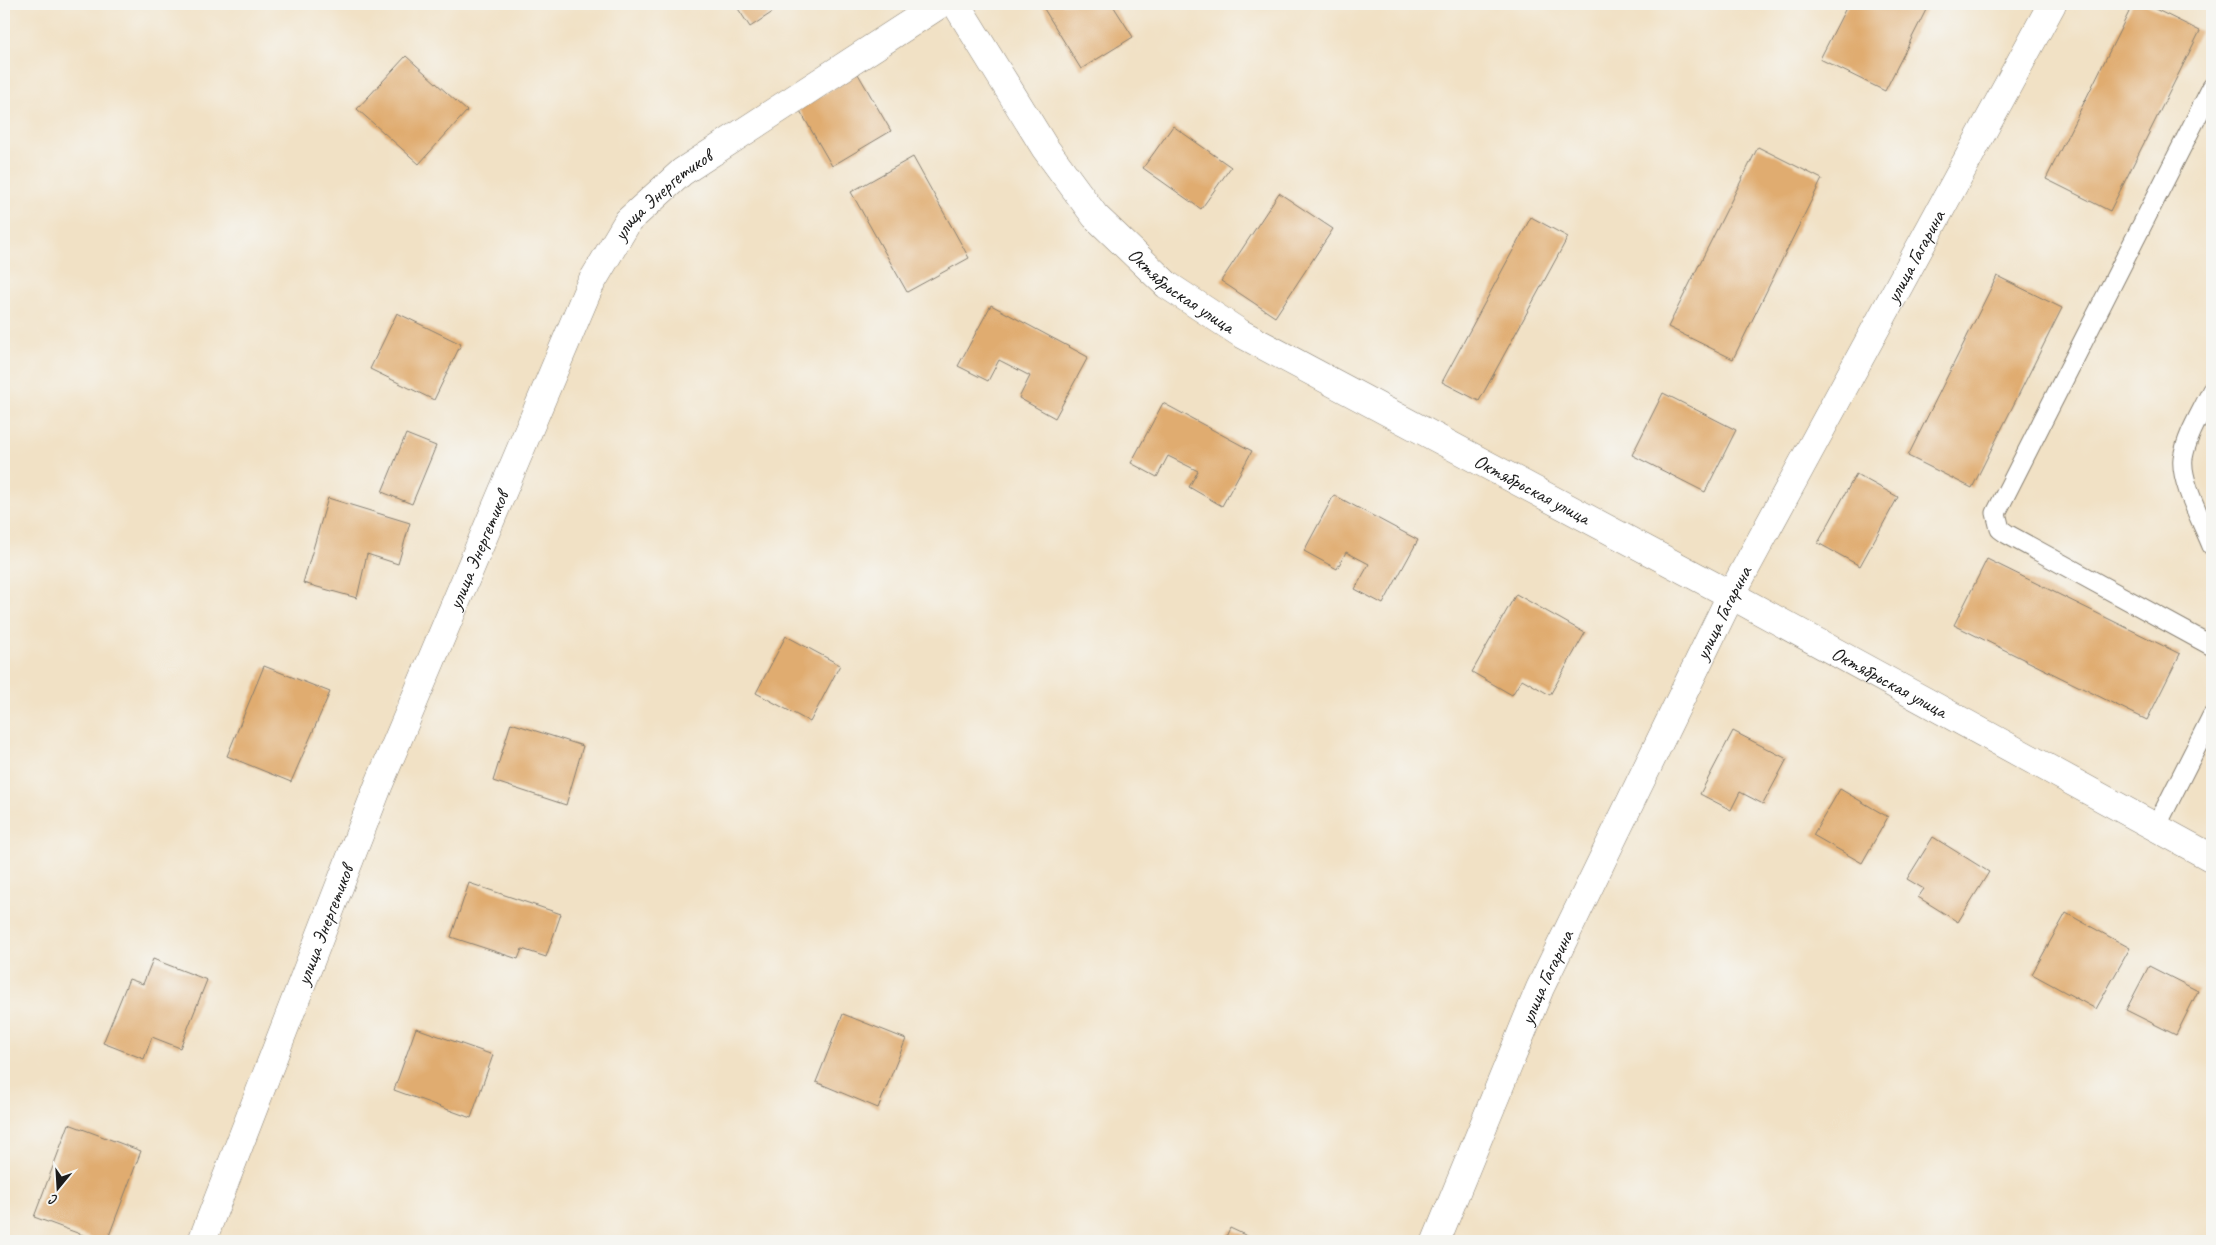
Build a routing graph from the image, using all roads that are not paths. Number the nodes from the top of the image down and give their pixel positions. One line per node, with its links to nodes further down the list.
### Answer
1 (940, 4): 12 (street, улица Энергетиков)
2 (956, 4): 7 (street, Октябрьская улица)
3 (2052, 4): 7 (street, улица Гагарина)
4 (2212, 87): 8 (lane)
5 (2212, 390): 6 (lane)
6 (2212, 546)
7 (1732, 595): 10 (street, Октябрьская улица); 13 (street, улица Гагарина)
8 (2212, 646)
9 (2212, 716): 10 (lane)
10 (2156, 827): 11 (street, Октябрьская улица)
11 (2212, 858)
12 (202, 1241)
13 (1436, 1241)

